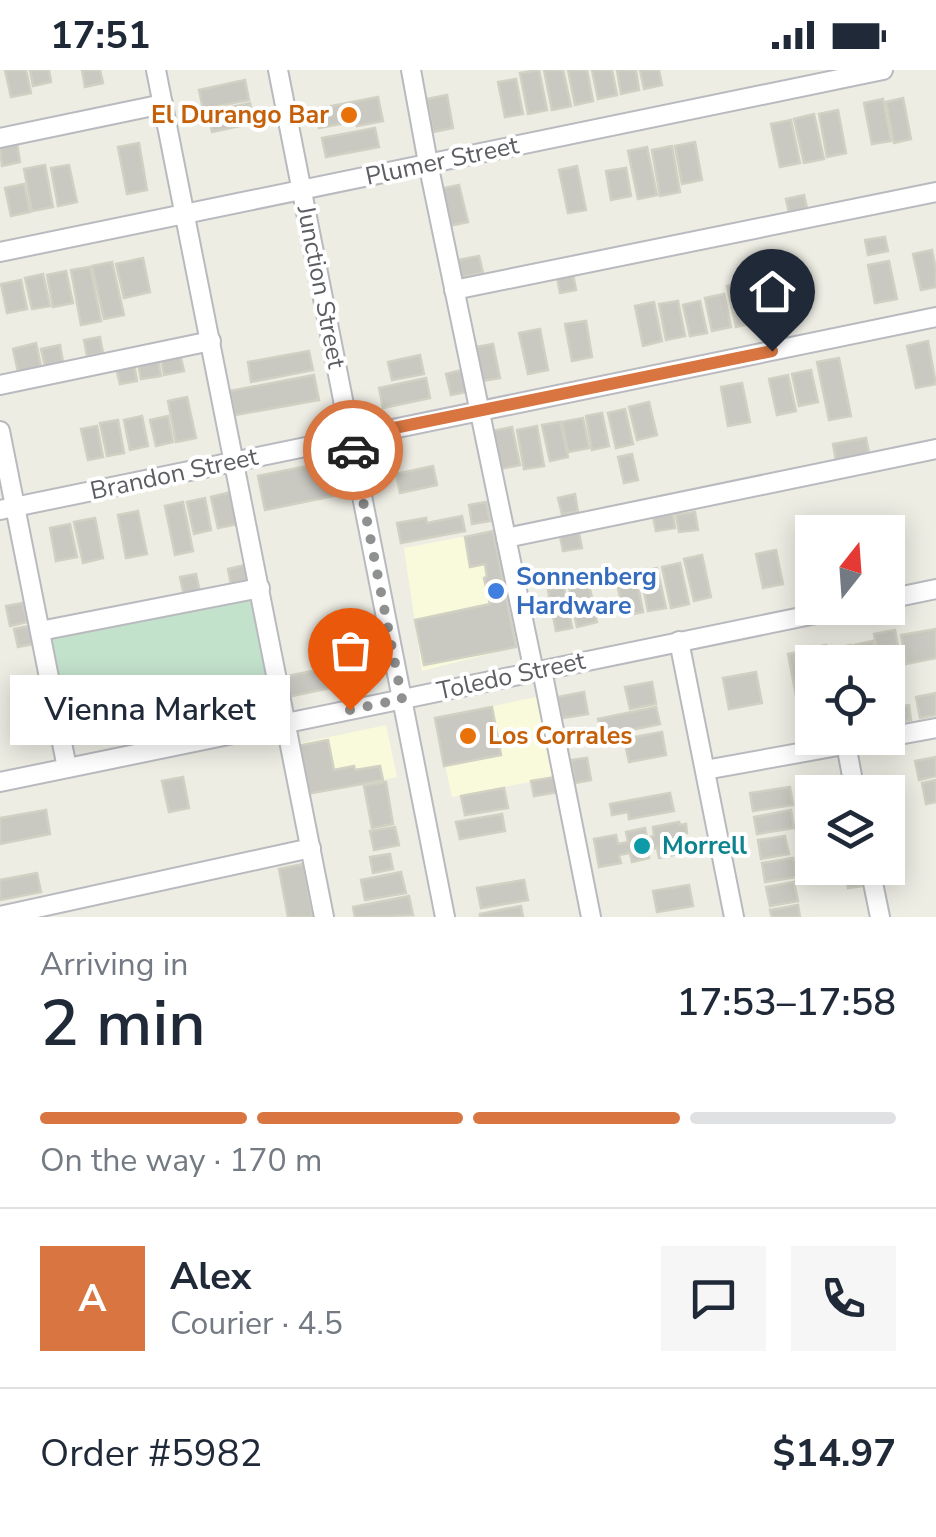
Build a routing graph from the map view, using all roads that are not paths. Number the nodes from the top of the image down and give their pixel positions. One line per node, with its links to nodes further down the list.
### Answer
1 (156, 70): 5 (street)
2 (278, 70): 8 (street, Junction Street)
3 (412, 70): 7 (street)
4 (883, 70): 7 (street, Plumer Street)
5 (163, 104): 6 (street); 10 (street)
6 (0, 138)
7 (428, 163): 8 (street, Plumer Street); 12 (street)
8 (302, 190): 10 (street, Plumer Street); 18 (street, Junction Street)
9 (936, 192): 12 (street)
10 (185, 214): 11 (street, Plumer Street); 14 (street)
11 (0, 252)
12 (454, 290): 16 (street)
13 (936, 317): 16 (street, Brandon Street)
14 (211, 341): 15 (street); 20 (street)
15 (0, 384)
16 (479, 411): 18 (street, Brandon Street); 22 (street)
17 (0, 432): 21 (street)
18 (350, 437): 20 (street, Brandon Street); 30 (street, Junction Street)
19 (936, 450): 22 (street)
20 (235, 461): 21 (street, Brandon Street); 23 (street)
21 (8, 508): 27 (street)
22 (506, 538): 29 (street)
23 (260, 588): 27 (street); 31 (street)
24 (936, 589): 25 (street)
25 (905, 595)
26 (795, 618): 28 (street, Toledo Street)
27 (40, 631): 35 (street)
28 (680, 642): 29 (street, Toledo Street); 36 (street)
29 (538, 671): 30 (street, Toledo Street); 45 (street)
30 (402, 699): 31 (street, Toledo Street); 44 (street, Junction Street)
31 (287, 722): 35 (street, Toledo Street); 38 (street)
32 (936, 728): 33 (street)
33 (905, 733)
34 (795, 753): 36 (street)
35 (67, 768): 37 (street, Toledo Street)
36 (705, 770): 46 (street)
37 (0, 782)
38 (311, 848): 40 (street); 43 (street)
39 (873, 885): 47 (street)
40 (92, 897): 41 (street); 42 (street)
41 (0, 916)
42 (97, 917)
43 (324, 917)
44 (445, 917)
45 (591, 917)
46 (734, 917)
47 (880, 917)

